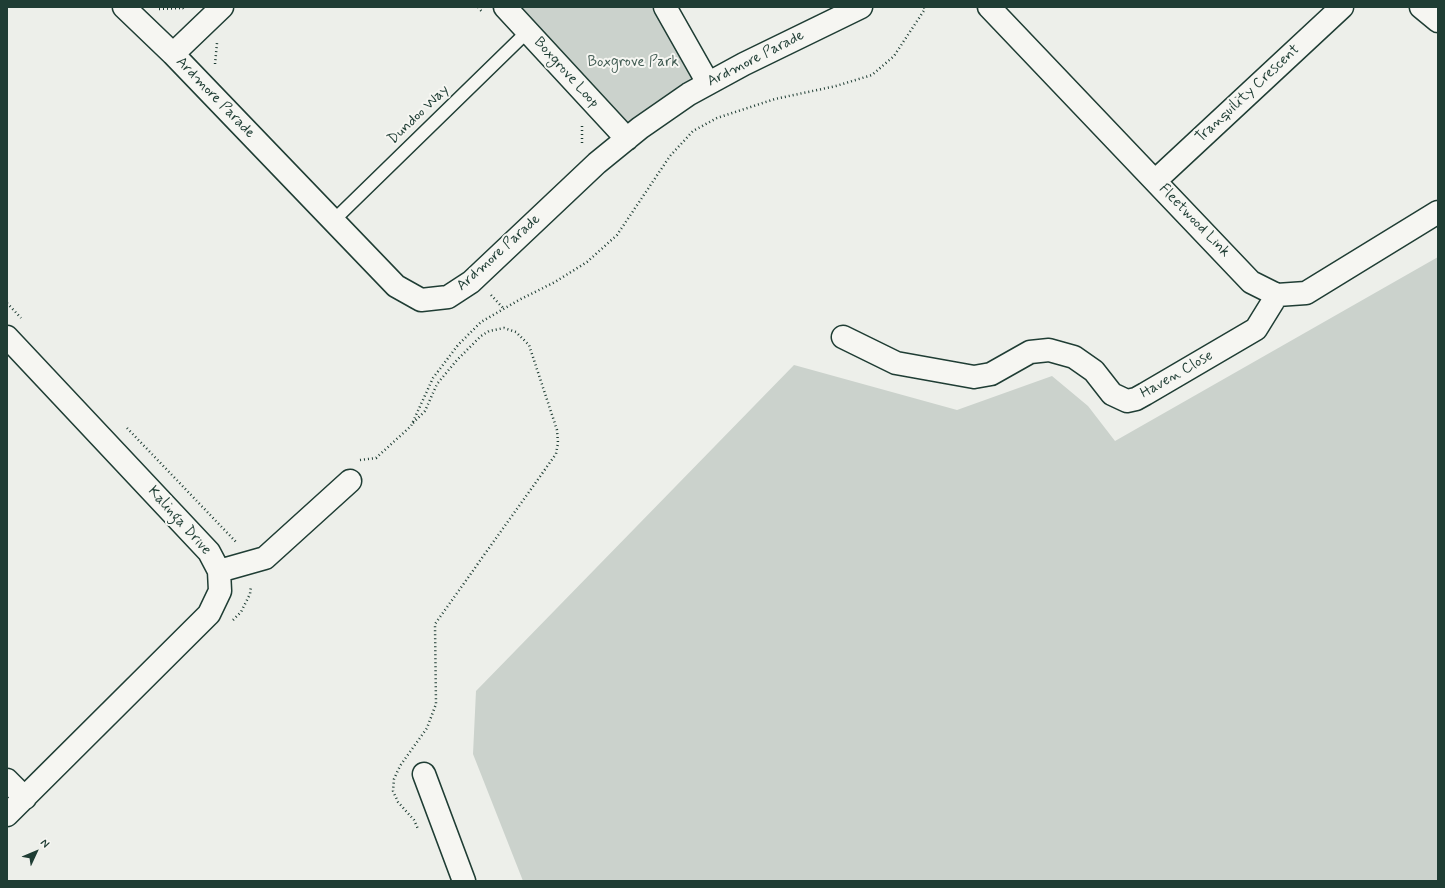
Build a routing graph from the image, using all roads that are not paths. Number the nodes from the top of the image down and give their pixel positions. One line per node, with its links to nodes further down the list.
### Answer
1 (124, 7): 11 (street, Ardmore Parade)
2 (222, 7): 11 (street)
3 (505, 7): 10 (street, Boxgrove Loop)
4 (665, 7): 12 (street)
5 (861, 7): 12 (street, Ardmore Parade)
6 (989, 7): 14 (street, Fleetwood Link)
7 (1342, 7): 14 (street, Tranquility Crescent)
8 (1421, 7): 9 (street)
9 (1438, 21)
10 (528, 31): 13 (street, Boxgrove Loop); 16 (lane, Dundoo Way)
11 (173, 54): 16 (street, Ardmore Parade)
12 (708, 83): 13 (street, Ardmore Parade)
13 (627, 139): 16 (street, Ardmore Parade)
14 (1155, 181): 17 (street, Fleetwood Link)
15 (1438, 212): 17 (street, Fleetwood Link)
16 (332, 222)
17 (1277, 294): 19 (street, Haven Close)
18 (7, 337): 21 (street, Kalinga Drive)
19 (843, 337)
20 (350, 481): 21 (street)
21 (219, 571): 24 (street, Kalinga Drive)
22 (424, 774): 26 (street)
23 (7, 780): 24 (street)
24 (24, 798): 25 (street, Kalinga Drive)
25 (7, 815)
26 (464, 881)

